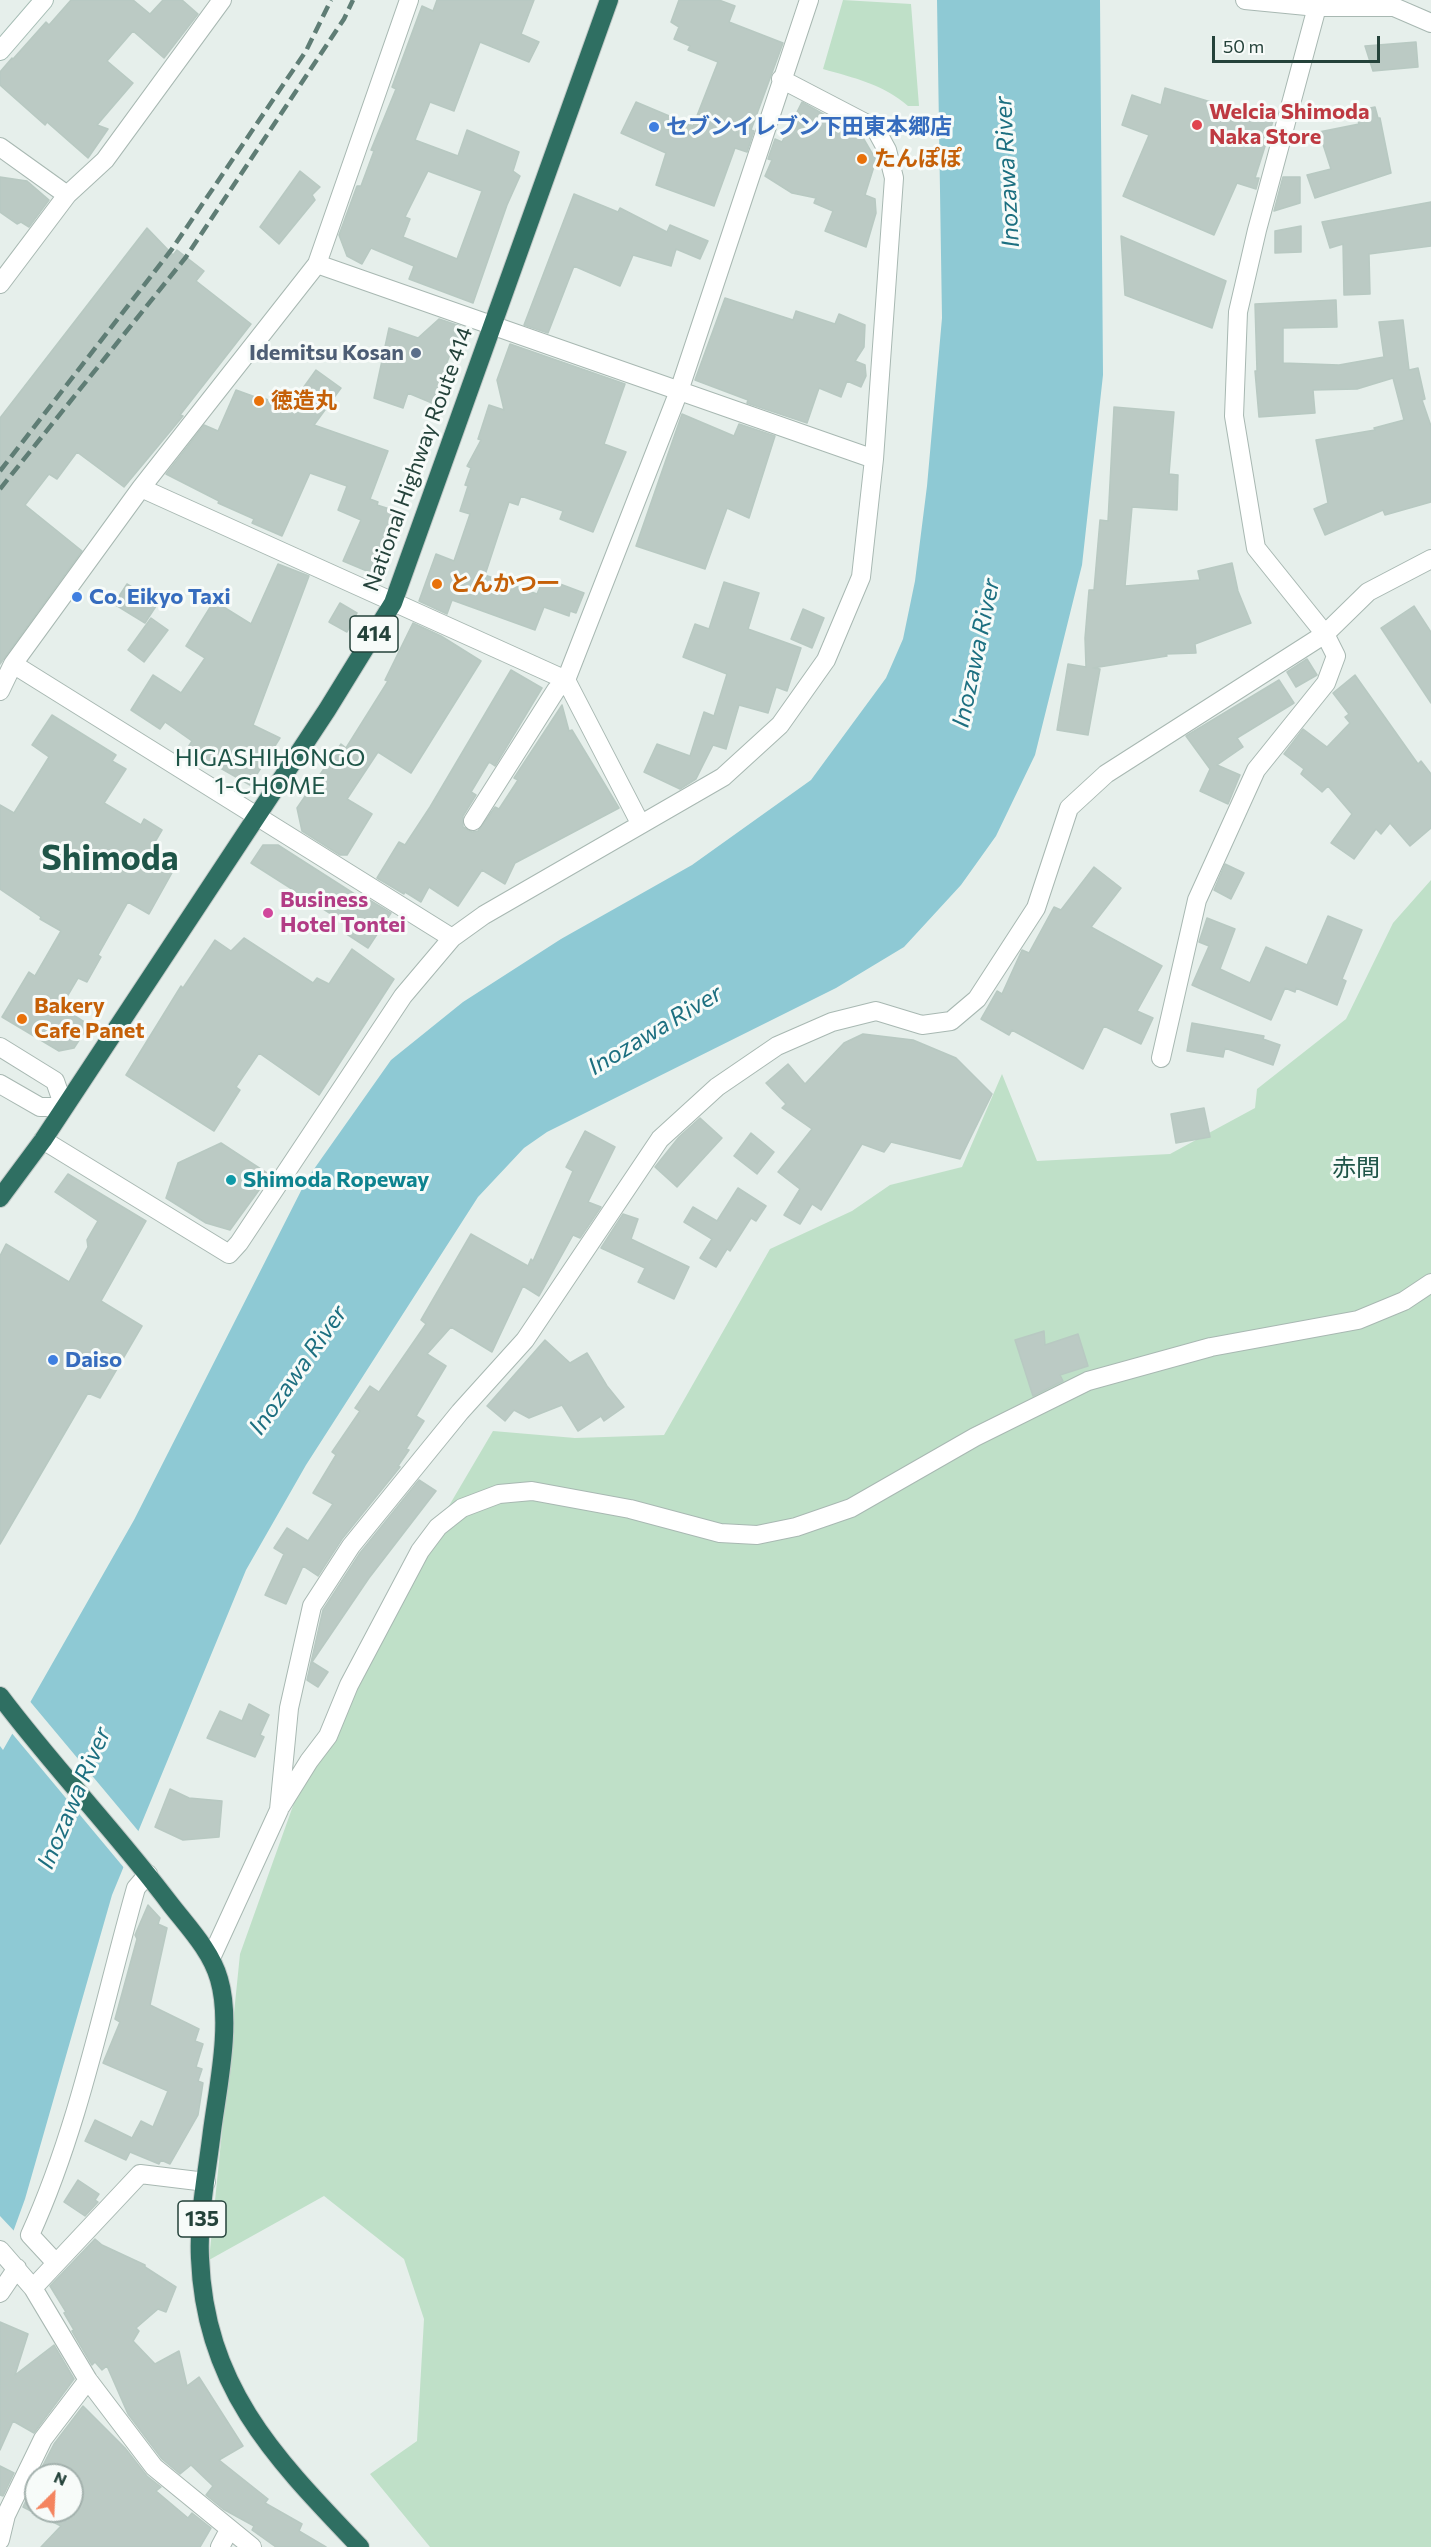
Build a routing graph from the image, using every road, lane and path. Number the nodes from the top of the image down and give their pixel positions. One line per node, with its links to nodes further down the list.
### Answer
1 (44, 0): 10 (street)
2 (222, 0): 13 (street)
3 (409, 0): 14 (street)
4 (609, 0): 16 (highway, National Highway Route 414 / 414)
5 (809, 0): 11 (street)
6 (1245, 0): 8 (street)
7 (1395, 4): 8 (street); 9 (street)
8 (1317, 8): 22 (street)
9 (1431, 23)
10 (0, 51)
11 (781, 79): 17 (street); 18 (street)
12 (0, 147): 13 (street)
13 (67, 195): 15 (street)
14 (317, 264): 16 (street); 19 (street)
15 (0, 284)
16 (492, 324): 17 (street); 21 (highway, National Highway Route 414 / 414)
17 (679, 391): 18 (street); 24 (street)
18 (874, 459): 28 (street)
19 (141, 488): 21 (street); 23 (street)
20 (1431, 559): 22 (street)
21 (393, 603): 24 (street); 26 (highway, National Highway Route 414 / 414)
22 (1325, 634): 31 (street); 38 (street)
23 (13, 664): 25 (street); 26 (street)
24 (566, 680): 27 (street); 28 (street)
25 (0, 691)
26 (256, 814): 29 (street); 33 (highway, National Highway Route 414 / 414)
27 (473, 821)
28 (640, 823): 29 (street)
29 (452, 938): 34 (street)
30 (0, 1047): 33 (street)
31 (1161, 1058)
32 (0, 1084): 33 (street)
33 (64, 1107): 34 (highway, National Highway Route 414 / 414)
34 (43, 1140): 35 (highway, National Highway Route 414 / 414)
35 (0, 1198)
36 (1431, 1283): 38 (street)
37 (5, 1702): 39 (highway)
38 (279, 1810): 40 (street)
39 (145, 1870): 40 (highway, 135); 43 (street)
40 (211, 1958): 41 (highway, 135)
41 (206, 2182): 43 (street); 52 (highway, 135)
42 (10, 2260): 44 (street); 45 (street)
43 (56, 2263): 44 (street)
44 (33, 2289): 46 (street)
45 (0, 2293)
46 (88, 2380): 47 (street); 48 (street)
47 (3, 2513): 49 (street)
48 (229, 2530): 50 (street); 51 (street)
49 (0, 2541)
50 (220, 2547)
51 (252, 2547)
52 (360, 2547)

